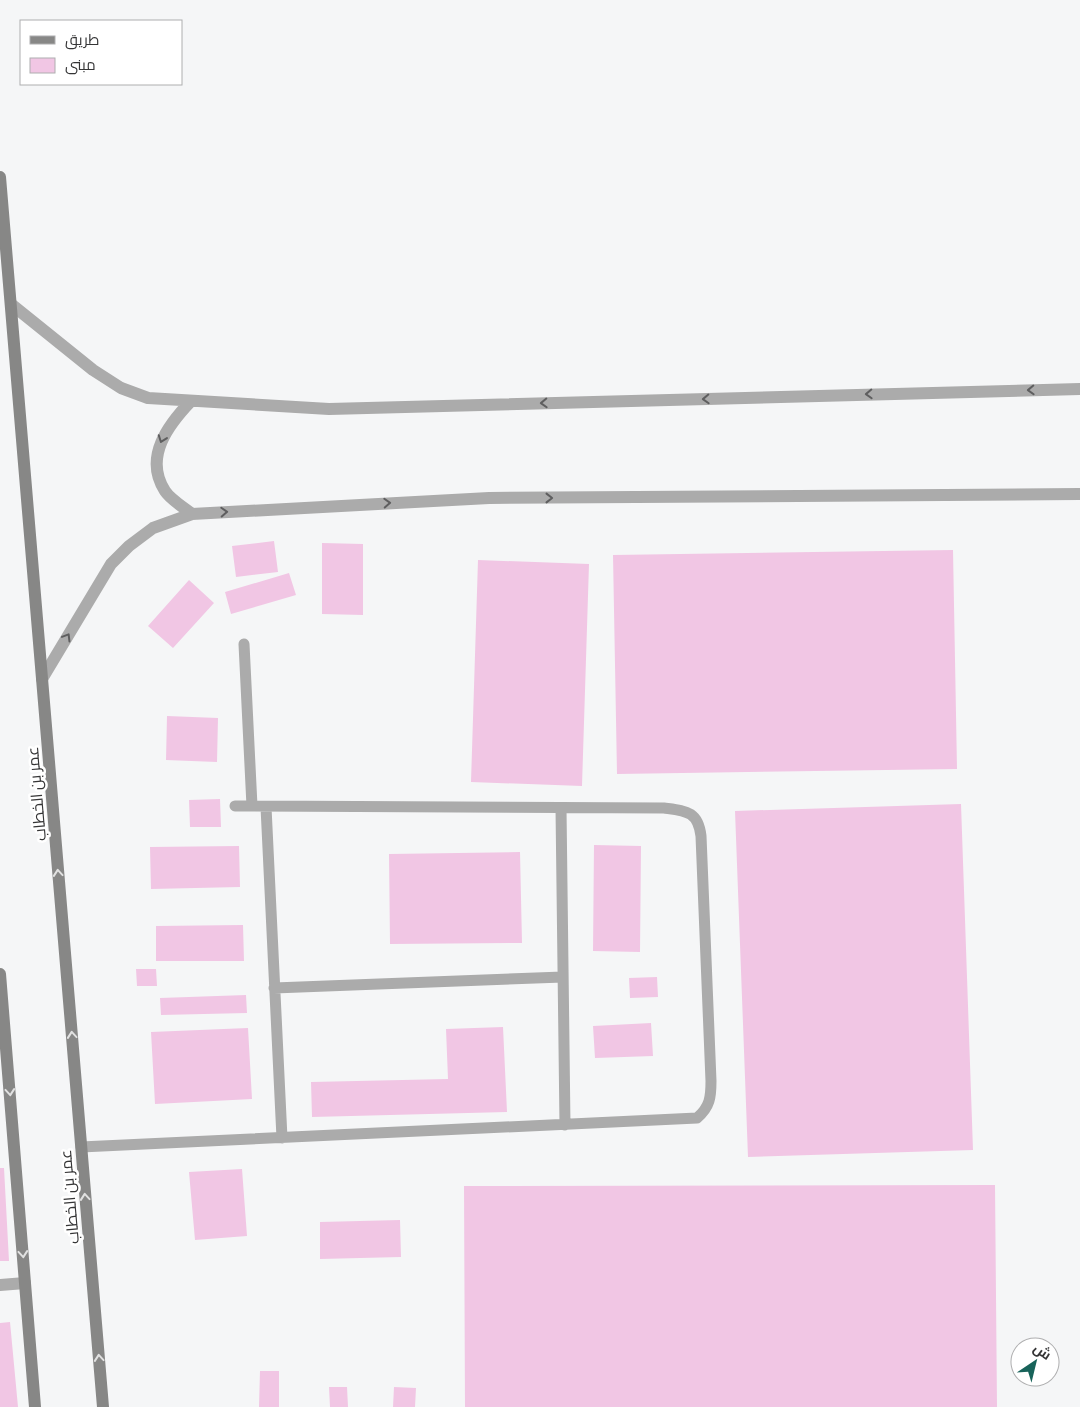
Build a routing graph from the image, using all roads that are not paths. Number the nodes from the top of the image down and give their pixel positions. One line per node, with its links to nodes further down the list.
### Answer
1 (0, 177): 2 (street, عمر بن الخطاب)
2 (11, 304): 4 (street); 8 (street, عمر بن الخطاب)
3 (1080, 389): 4 (street, one-way to 4)
4 (191, 400): 6 (street, one-way to 6)
5 (1080, 494): 6 (street, one-way to 5)
6 (192, 514): 8 (street, one-way to 6)
7 (244, 644): 10 (lane)
8 (42, 679): 19 (street, عمر بن الخطاب, one-way to 8)
9 (236, 806): 10 (lane)
10 (252, 806): 11 (lane)
11 (266, 807): 12 (lane); 16 (lane)
12 (561, 808): 14 (lane); 17 (lane)
13 (0, 974): 15 (street)
14 (563, 977): 16 (lane); 17 (lane)
15 (0, 980): 20 (street, one-way to 20)
16 (274, 988): 18 (lane)
17 (565, 1124): 18 (lane)
18 (282, 1138): 19 (lane)
19 (81, 1147): 23 (street, عمر بن الخطاب, one-way to 19)
20 (25, 1283): 21 (street); 22 (street)
21 (0, 1285)
22 (36, 1407)
23 (103, 1407)

